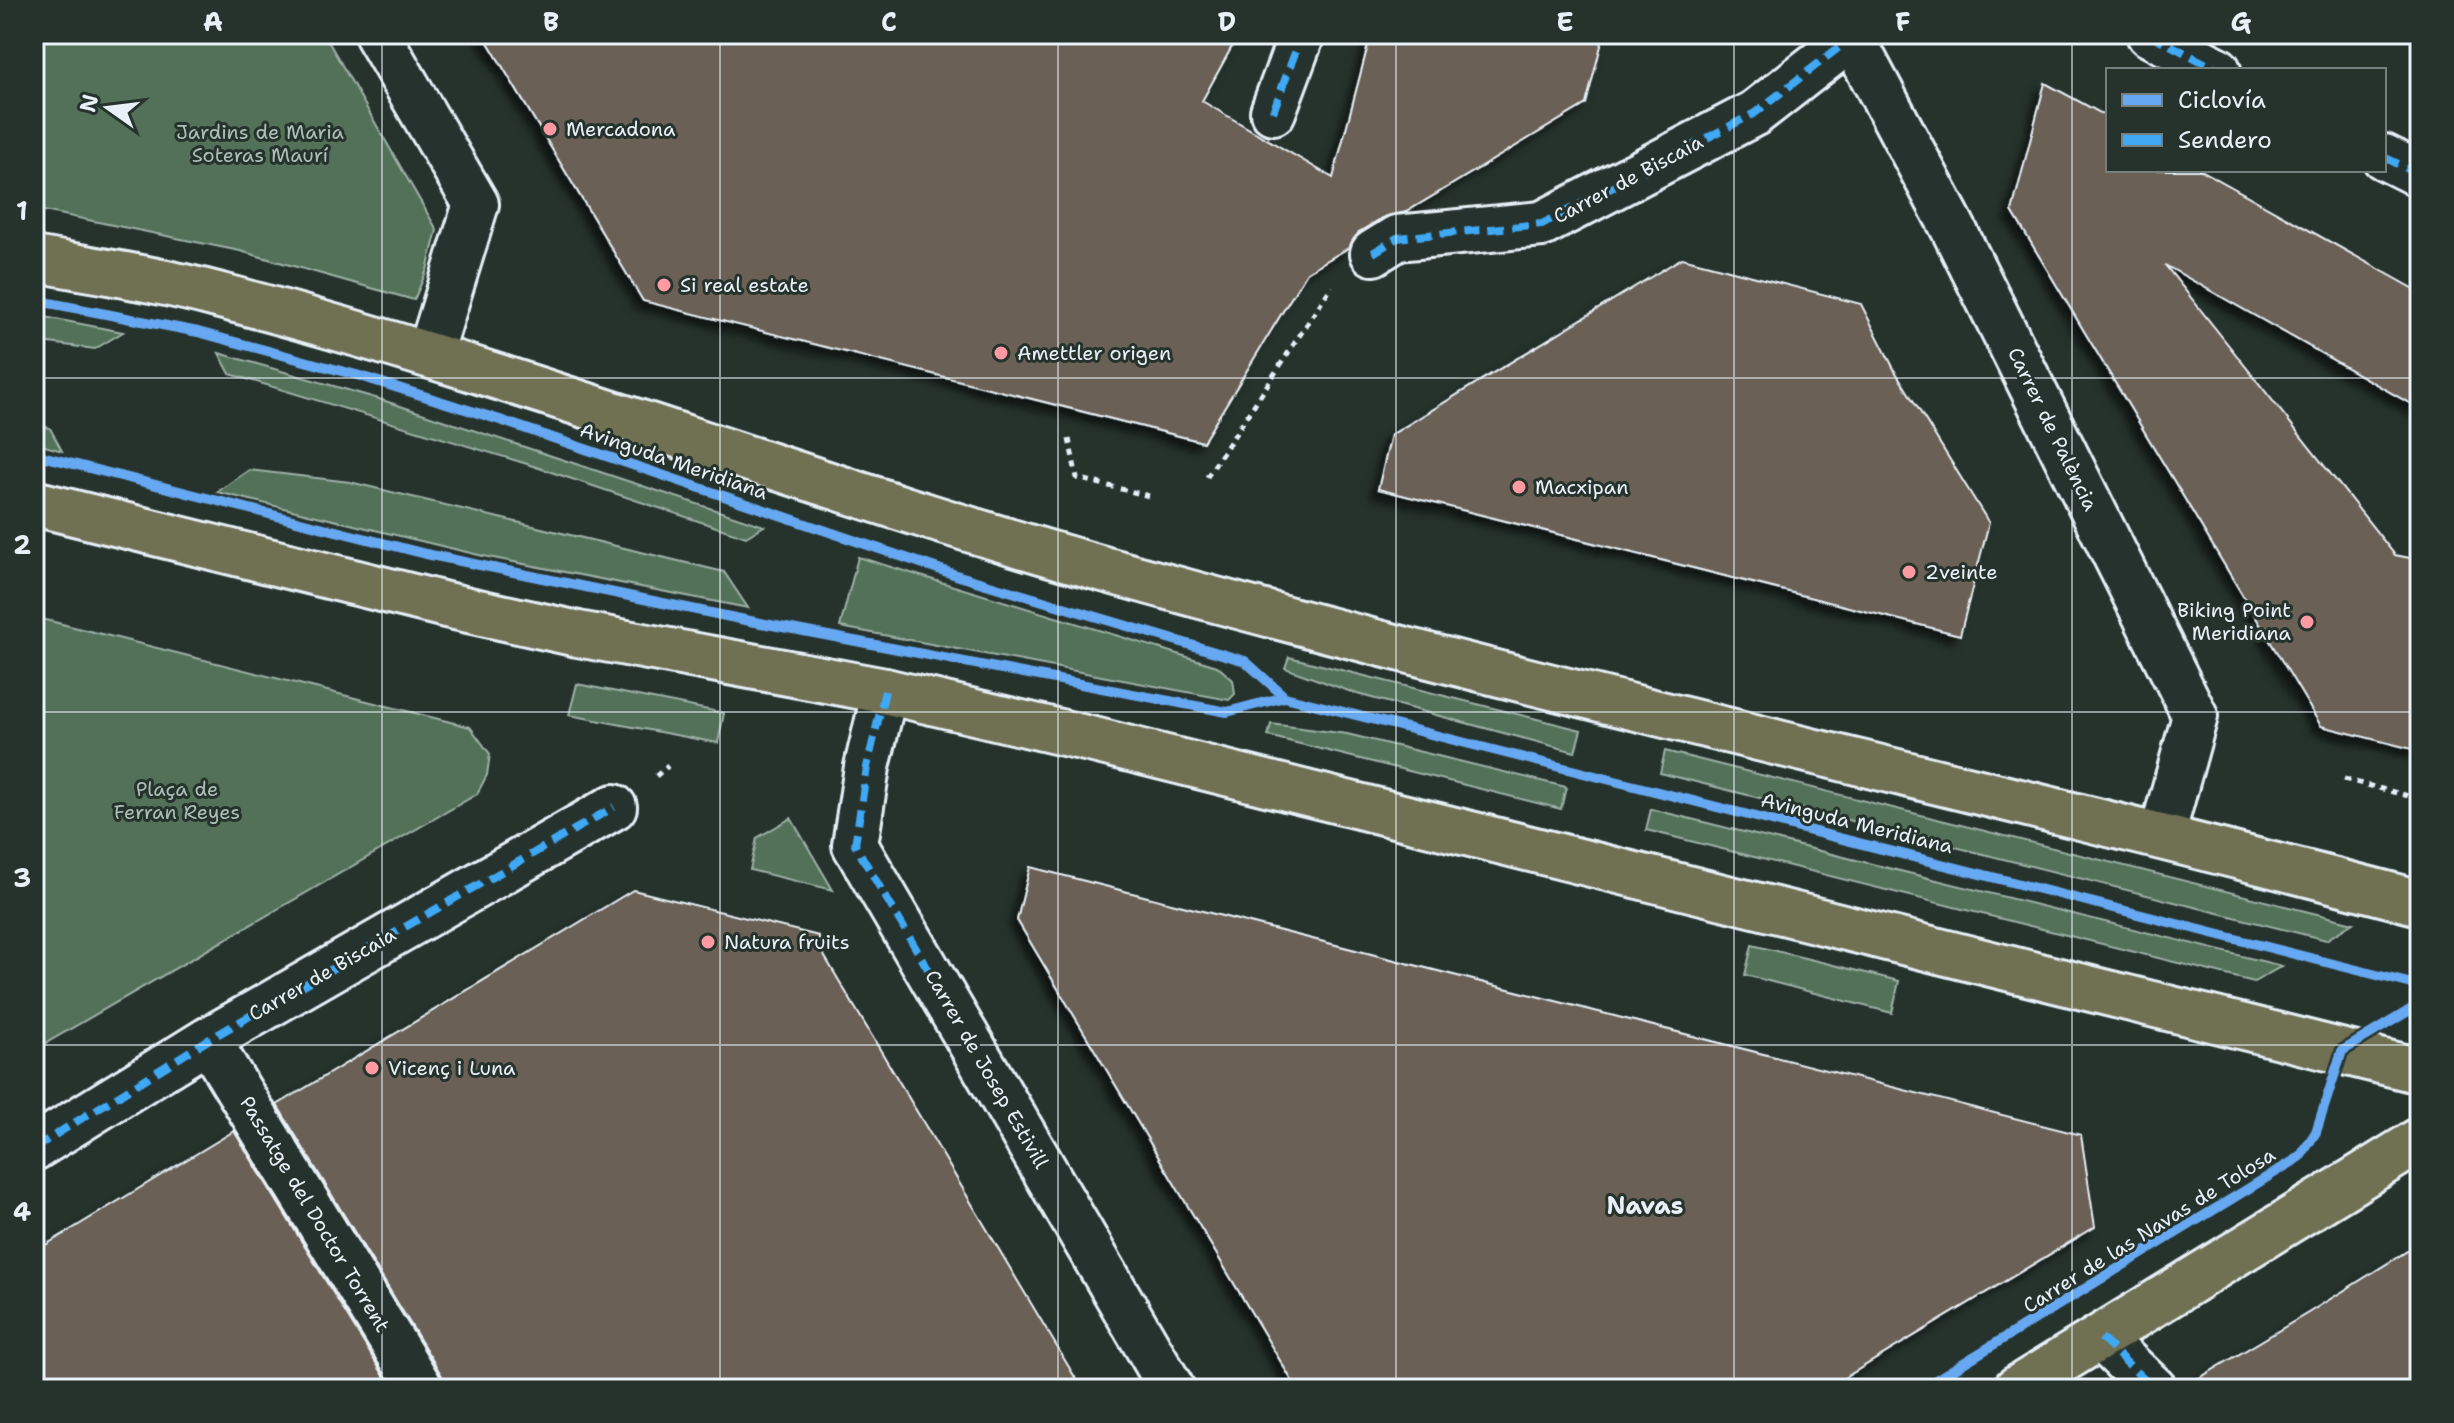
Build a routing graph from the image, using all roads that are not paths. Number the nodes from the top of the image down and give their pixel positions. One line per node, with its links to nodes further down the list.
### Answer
1 (377, 34): 11 (street)
2 (1302, 34): 6 (street)
3 (2149, 34): 5 (street)
4 (1852, 35): 10 (street, Carrer de Biscaia); 15 (street, Carrer de Palència)
5 (2214, 68)
6 (1273, 112)
7 (2386, 158): 8 (street)
8 (2420, 175)
9 (34, 259): 11 (main road, Avinguda Meridiana)
10 (1356, 263)
11 (430, 354): 15 (main road, Avinguda Meridiana)
12 (34, 503): 13 (main road)
13 (885, 691): 18 (main road); 23 (street, Carrer de Josep Estivill)
14 (614, 807): 17 (street, Carrer de Biscaia)
15 (2162, 835): 16 (main road, Avinguda Meridiana)
16 (2420, 903)
17 (208, 1040): 20 (street, Carrer de Biscaia); 22 (street, Passatge del Doctor Torrent)
18 (2420, 1071)
19 (2420, 1140): 21 (main road)
20 (34, 1148)
21 (2101, 1338): 24 (main road); 25 (street)
22 (421, 1389)
23 (1172, 1389)
24 (2016, 1389)
25 (2154, 1389)

